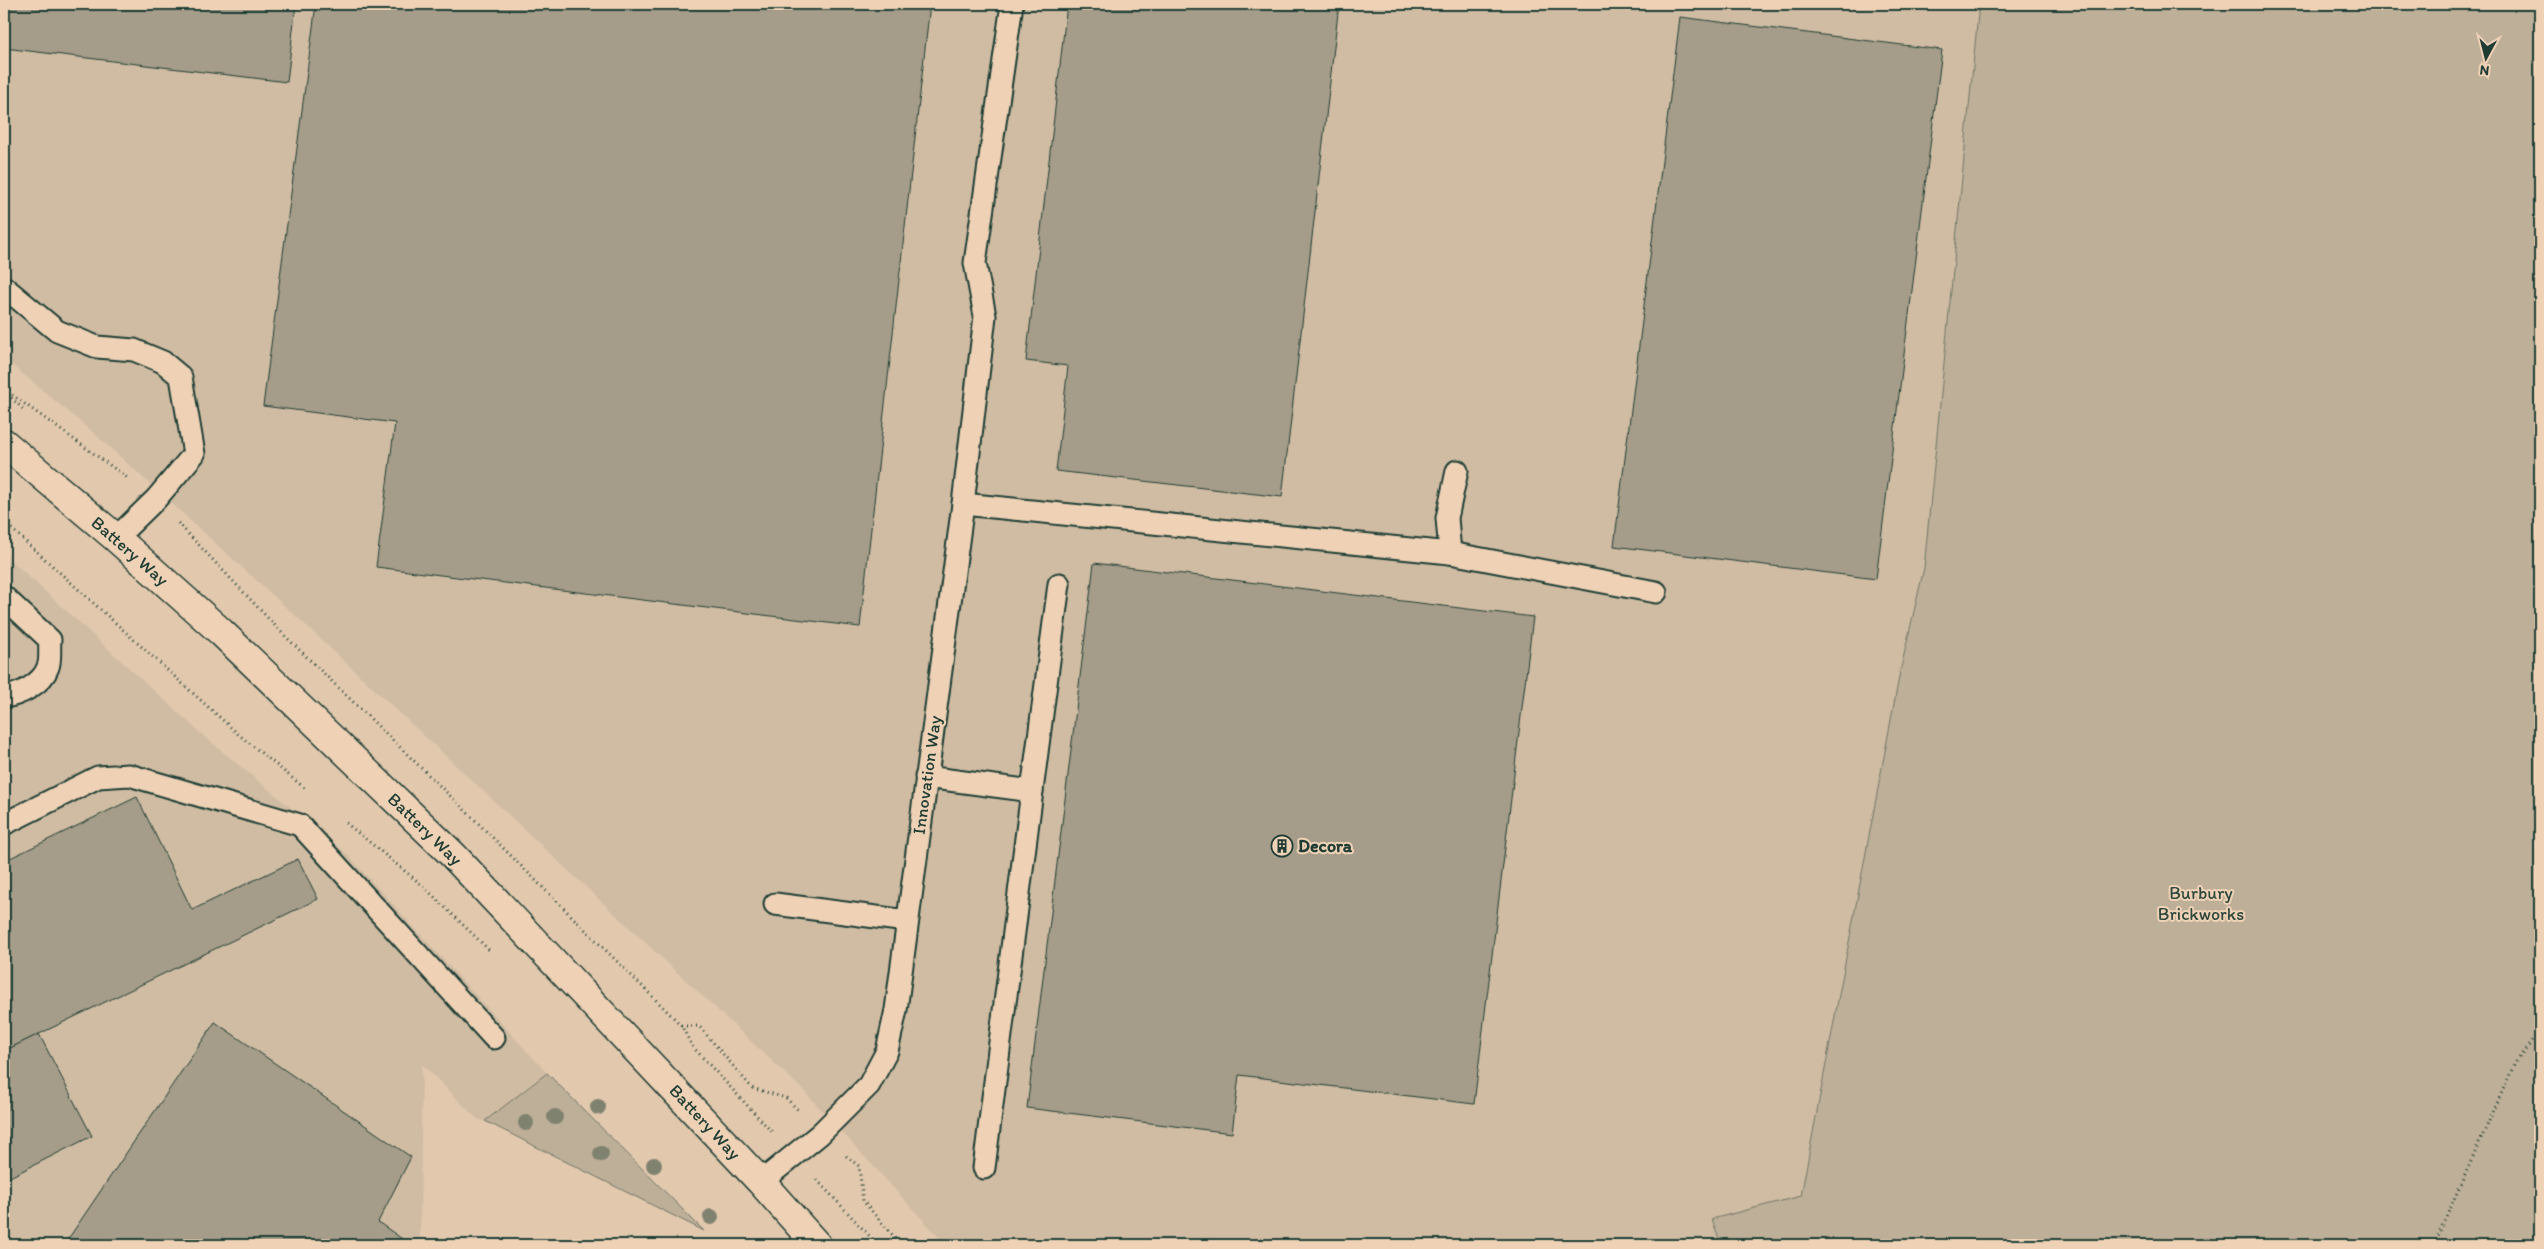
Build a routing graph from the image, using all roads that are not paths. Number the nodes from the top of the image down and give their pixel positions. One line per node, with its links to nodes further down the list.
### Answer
1 (1012, 4): 5 (lane, Innovation Way)
2 (4, 287): 6 (lane)
3 (4, 443): 6 (street, Battery Way)
4 (1456, 471): 7 (lane)
5 (963, 504): 7 (lane); 12 (lane, Innovation Way)
6 (116, 538): 19 (street, Battery Way)
7 (1450, 553): 9 (lane)
8 (1059, 584): 13 (lane)
9 (1656, 592)
10 (4, 597): 11 (lane)
11 (4, 697)
12 (926, 777): 13 (lane); 16 (lane, Innovation Way)
13 (1032, 791): 18 (lane)
14 (4, 824): 17 (lane)
15 (775, 904): 16 (lane)
16 (907, 921): 19 (lane, Innovation Way)
17 (494, 1038)
18 (984, 1168)
19 (761, 1182): 20 (street, Battery Way)
20 (817, 1245)

